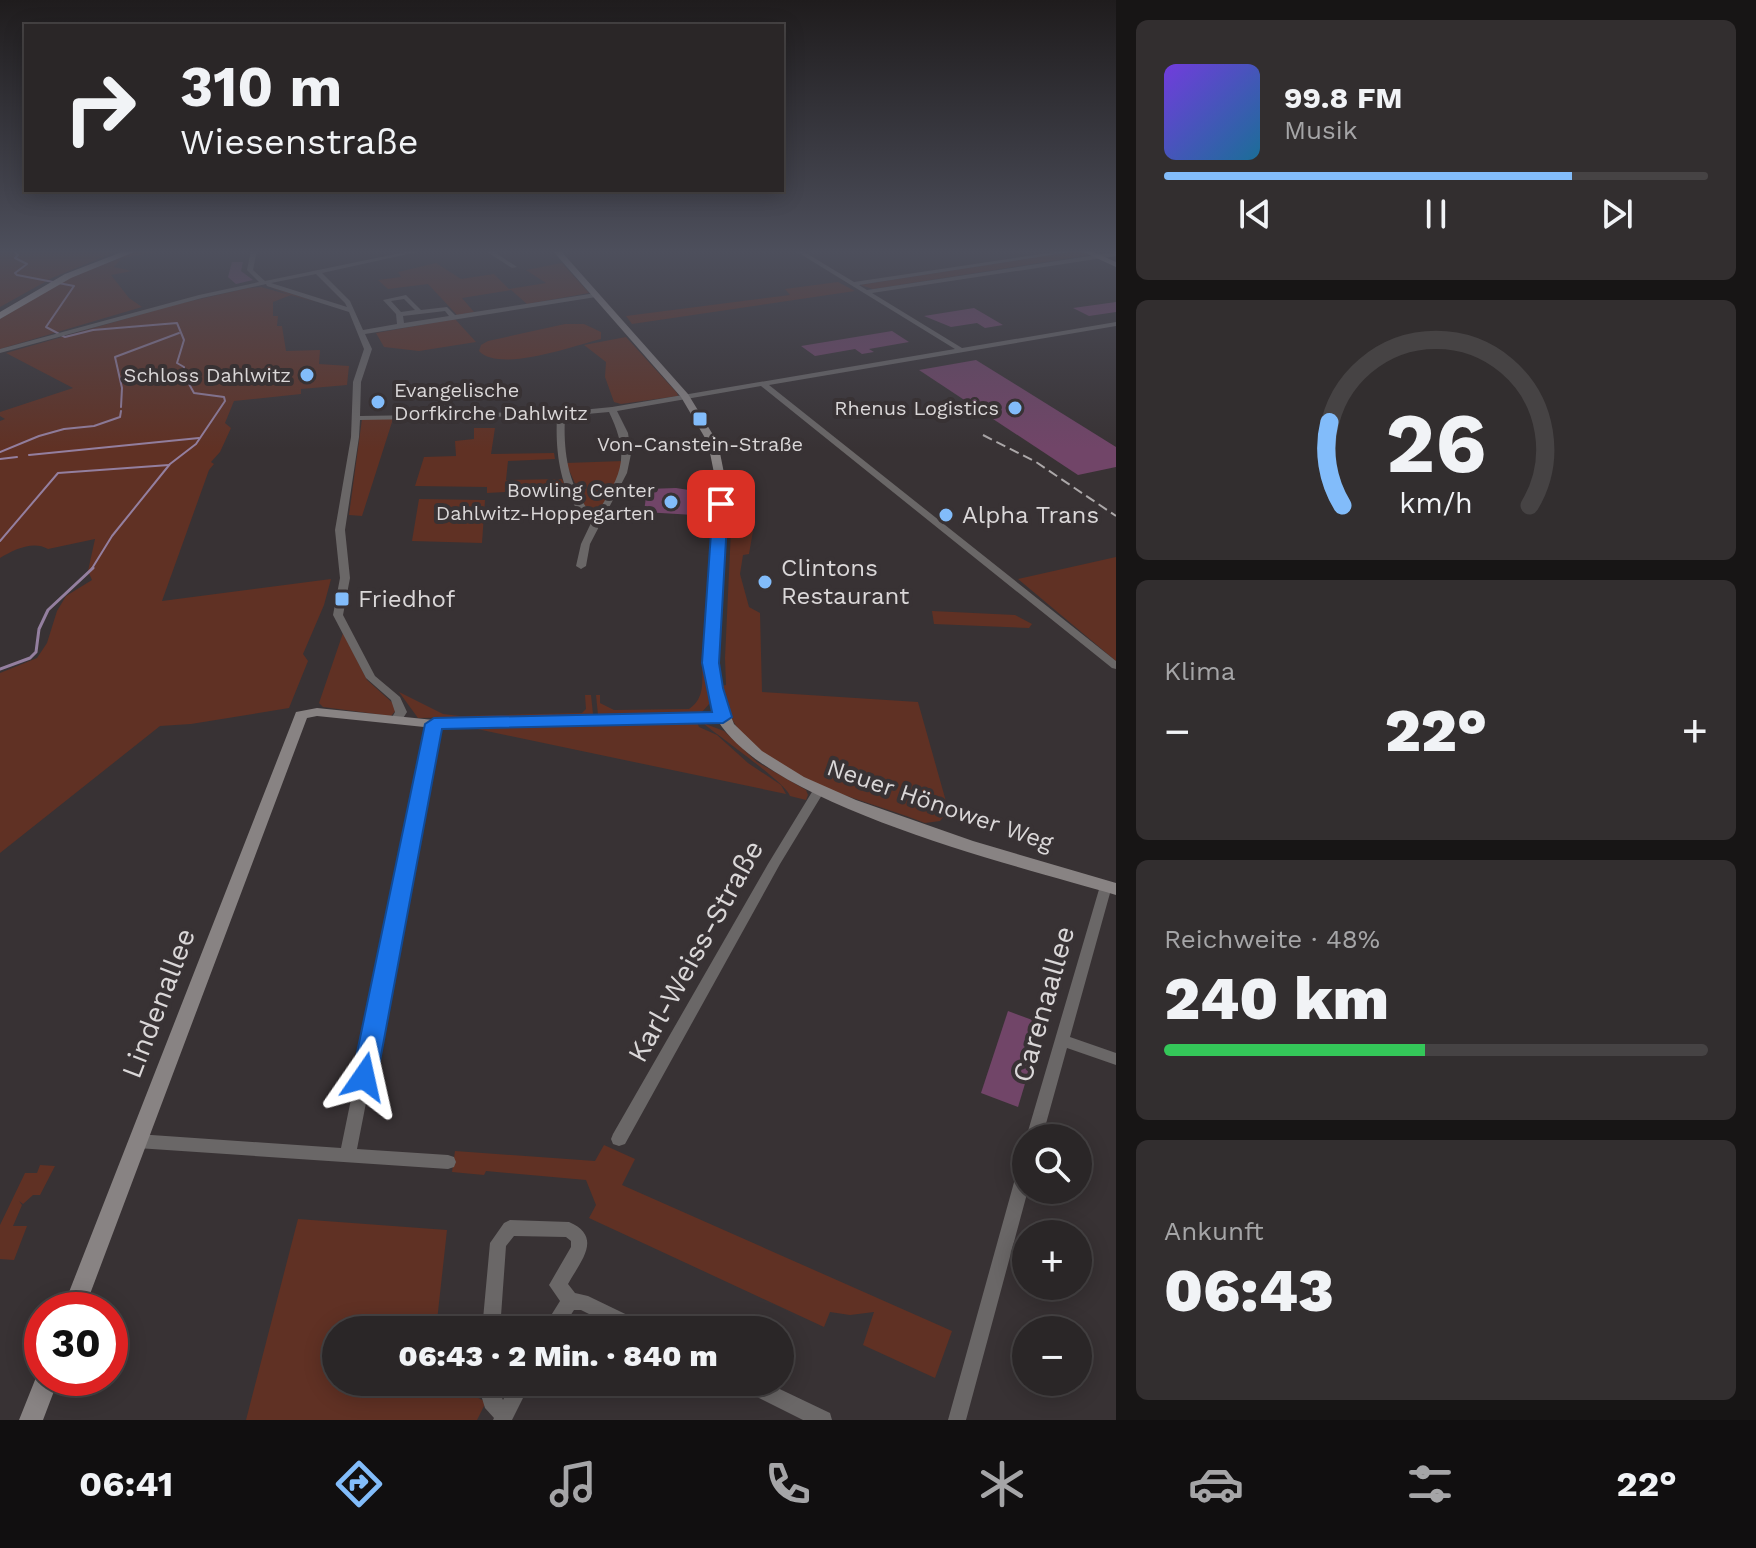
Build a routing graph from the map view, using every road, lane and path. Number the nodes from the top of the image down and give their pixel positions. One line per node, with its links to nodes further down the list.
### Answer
1 (128, 316): 12 (street)
2 (355, 316): 10 (street)
3 (399, 316): 9 (street)
4 (458, 316): 7 (street)
5 (615, 316): 14 (main road, Neuer Hönower Weg)
6 (905, 316): 11 (street)
7 (453, 317): 9 (street)
8 (1116, 324): 11 (street)
9 (401, 326): 10 (street)
10 (362, 332): 19 (street)
11 (961, 350): 13 (street)
12 (0, 351)
13 (762, 383): 14 (street); 22 (street)
14 (685, 396): 15 (street); 23 (main road, Neuer Hönower Weg)
15 (612, 409): 16 (street); 20 (street)
16 (561, 414): 17 (street); 20 (street)
17 (463, 415)
18 (419, 417): 19 (street)
19 (357, 418): 24 (street)
20 (596, 522): 21 (street)
21 (581, 566)
22 (1116, 666)
23 (723, 717): 25 (main road); 26 (main road, Neuer Hönower Weg)
24 (396, 721): 25 (main road); 32 (main road, Lindenallee)
25 (434, 724): 33 (street)
26 (819, 790): 27 (main road, Neuer Hönower Weg); 31 (street, Karl-Weiss-Straße)
27 (1111, 888): 28 (street, Carenaallee)
28 (1062, 1040): 29 (street); 30 (street, Carenaallee)
29 (1116, 1059)
30 (1038, 1124)
31 (619, 1139)
32 (137, 1141): 33 (street); 36 (main road, Lindenallee)
33 (348, 1154): 34 (street)
34 (448, 1162)
35 (1016, 1204): 49 (street)
36 (80, 1292)
37 (570, 1301): 38 (street); 39 (street); 40 (street)
38 (492, 1316)
39 (560, 1316)
40 (611, 1316)
41 (40, 1396): 47 (main road)
42 (490, 1396): 46 (street)
43 (515, 1396): 46 (street)
44 (766, 1396): 45 (street)
45 (794, 1414): 48 (street)
46 (503, 1418)
47 (31, 1420)
48 (823, 1420)
49 (957, 1420)

